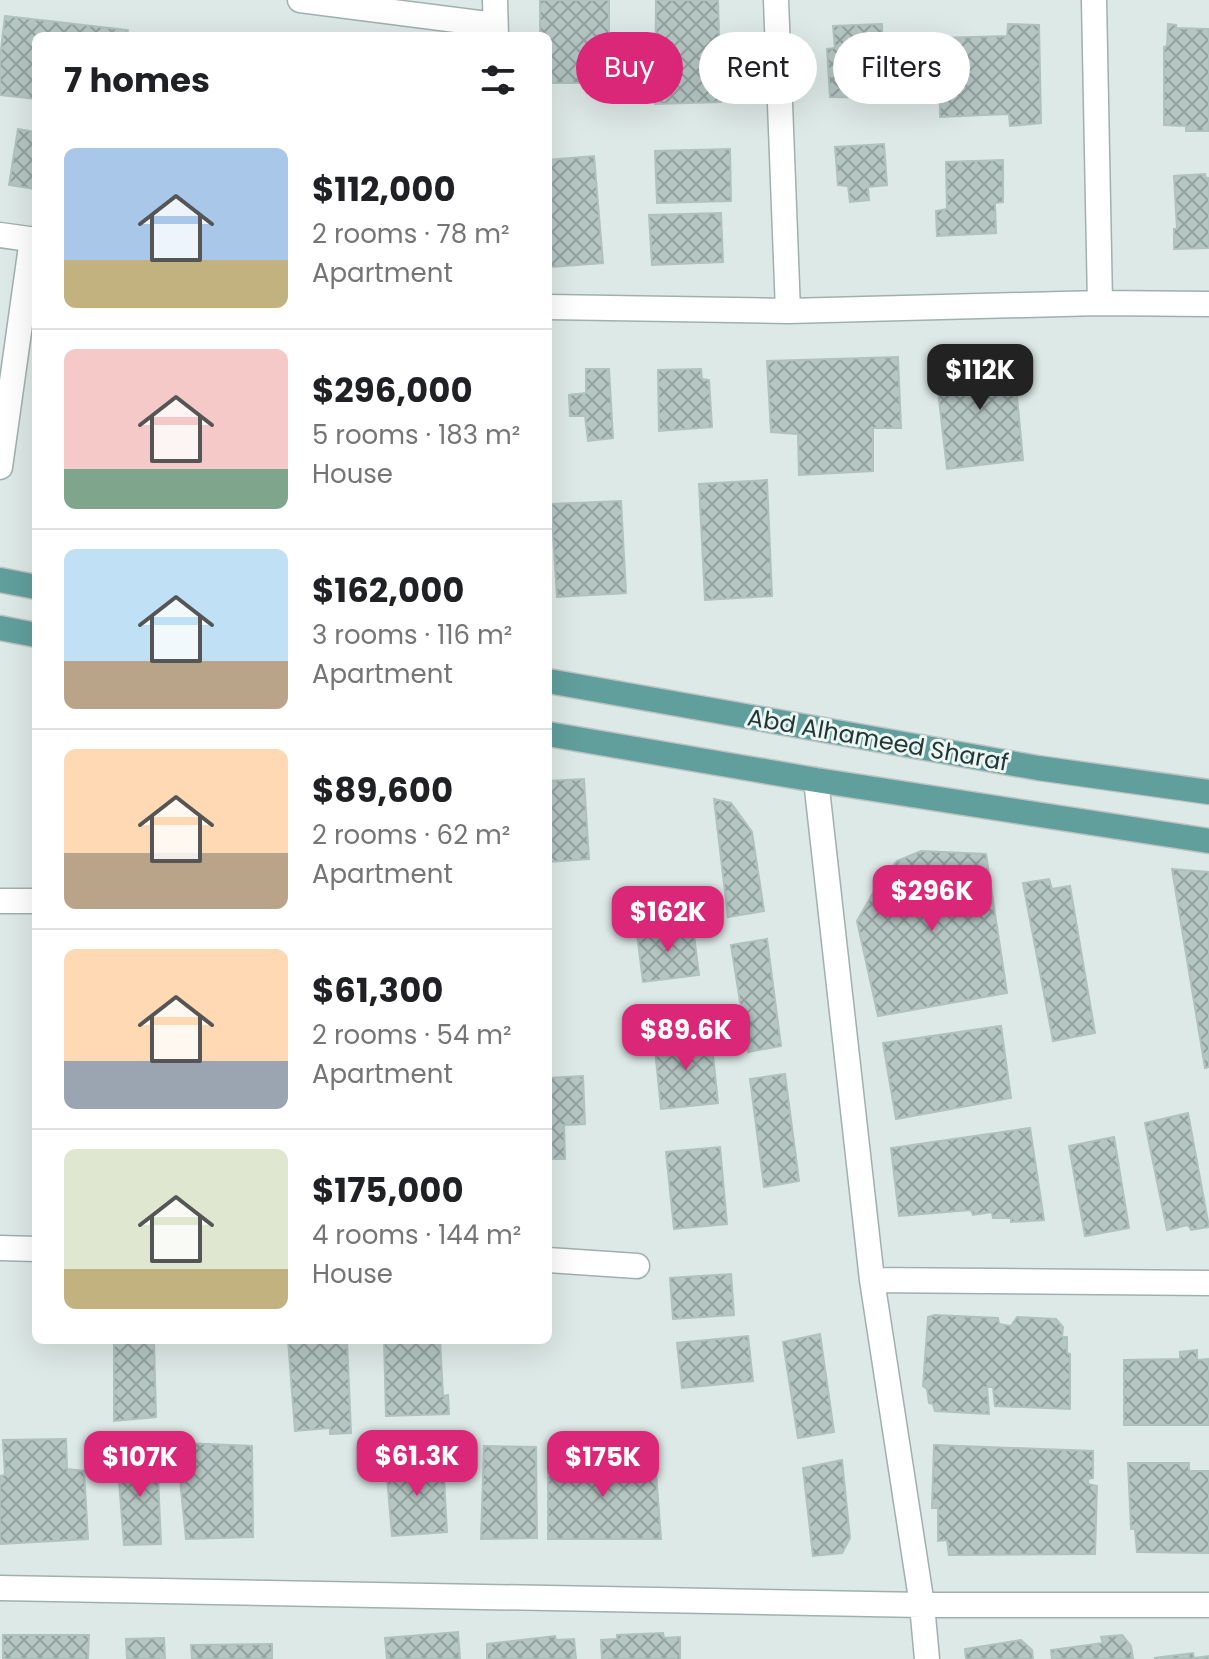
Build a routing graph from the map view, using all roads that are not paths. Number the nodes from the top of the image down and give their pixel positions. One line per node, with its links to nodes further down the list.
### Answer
1 (300, 0): 5 (street)
2 (495, 0): 5 (street)
3 (776, 0): 12 (street)
4 (1094, 0): 9 (street)
5 (496, 30)
6 (0, 235): 7 (street)
7 (32, 240)
8 (32, 253): 13 (street)
9 (1100, 303): 10 (street); 12 (street)
10 (1209, 304)
11 (552, 307): 12 (street)
12 (788, 311)
13 (0, 467)
14 (0, 580): 15 (main road)
15 (32, 586)
16 (0, 628): 17 (main road)
17 (32, 634)
18 (552, 682): 21 (main road, Abd Alhameed Sharaf)
19 (552, 735): 20 (main road, Abd Alhameed Sharaf)
20 (816, 780): 22 (main road, Abd Alhameed Sharaf); 29 (street)
21 (1209, 792)
22 (1209, 841)
23 (0, 901): 24 (street)
24 (32, 901)
25 (0, 1248): 26 (street)
26 (32, 1249)
27 (552, 1260): 28 (street)
28 (637, 1266)
29 (872, 1280): 30 (street); 32 (street)
30 (1209, 1283)
31 (0, 1588): 32 (street)
32 (922, 1605): 33 (street); 34 (street)
33 (1209, 1605)
34 (927, 1659)

